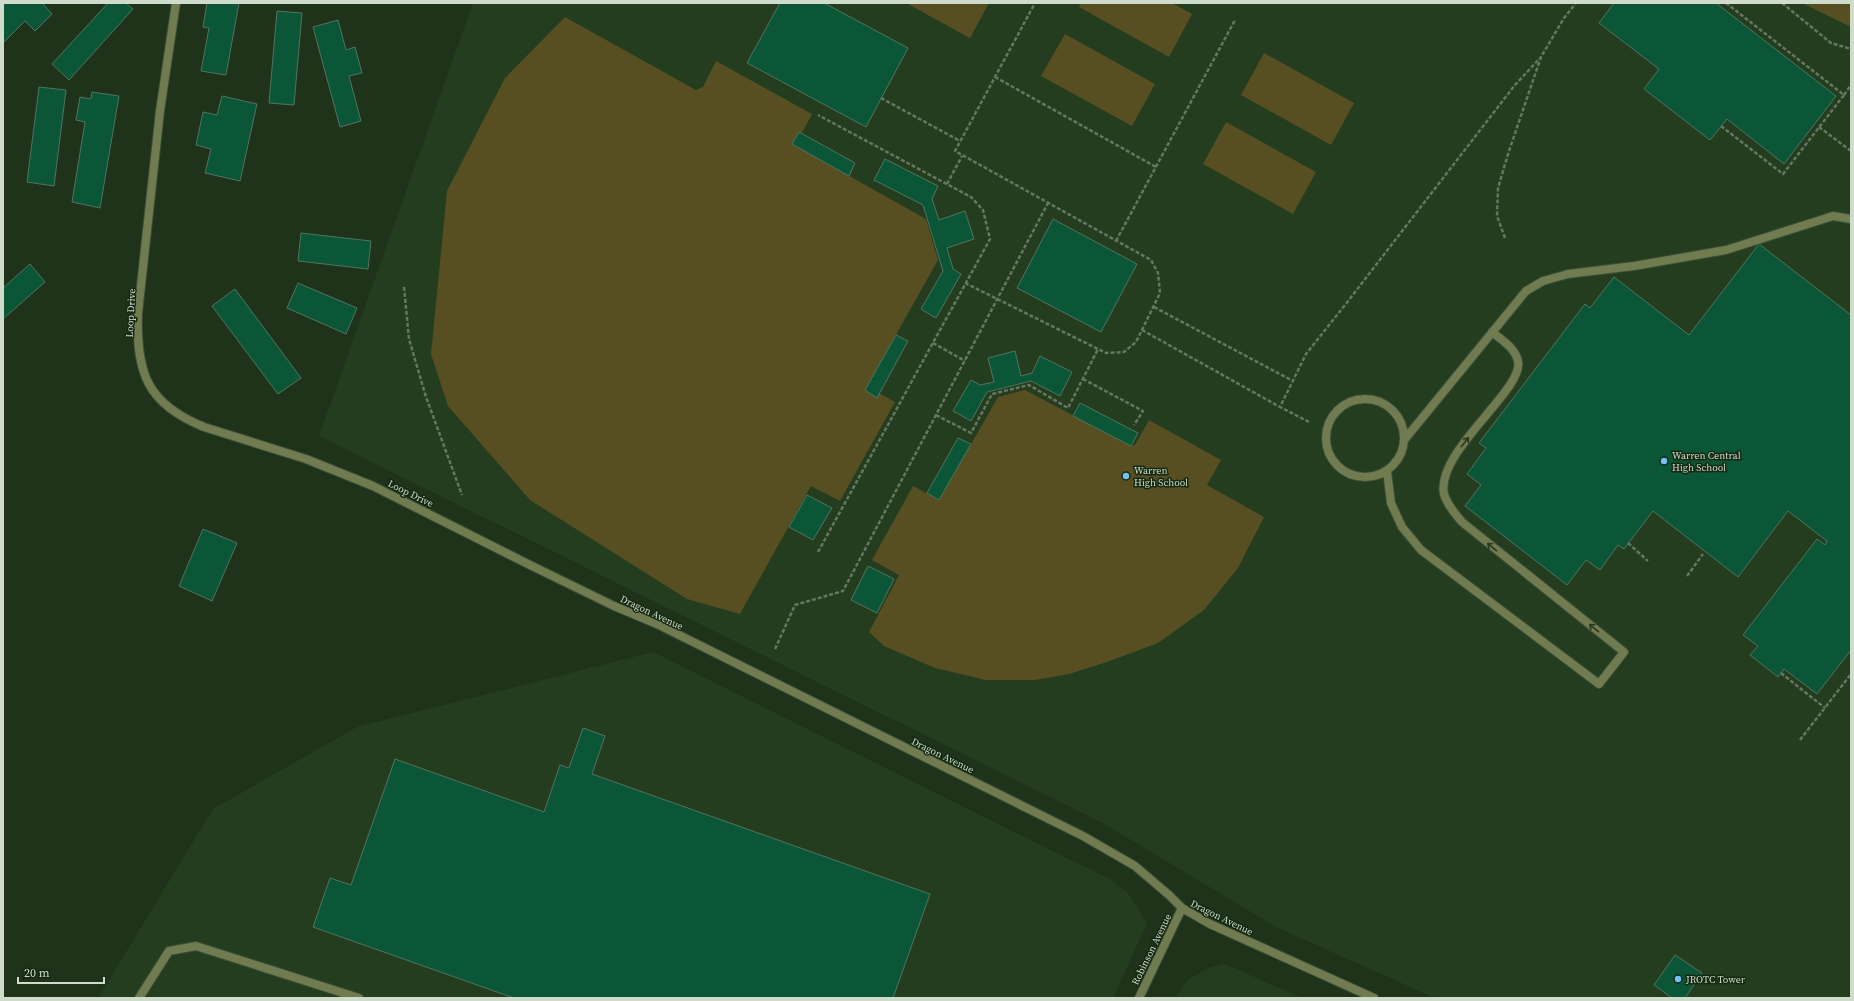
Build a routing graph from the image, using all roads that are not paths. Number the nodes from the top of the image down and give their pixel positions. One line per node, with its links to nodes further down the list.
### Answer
1 (176, 3): 6 (street, Loop Drive)
2 (1851, 219): 3 (street)
3 (1492, 332): 4 (street); 5 (street, one-way to 3)
4 (1404, 439): 5 (street); 5 (street)
5 (1387, 472)
6 (493, 546): 7 (street, Dragon Avenue)
7 (1182, 908): 10 (street, Robinson Avenue); 11 (street, Dragon Avenue)
8 (139, 998): 9 (street)
9 (359, 998)
10 (1138, 998)
11 (1374, 998)

